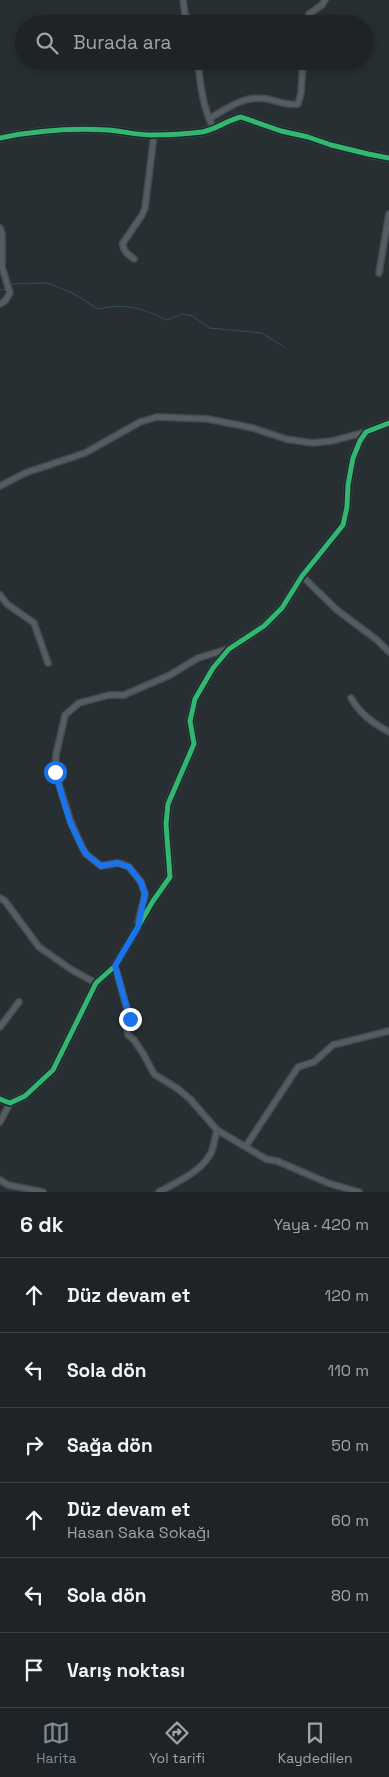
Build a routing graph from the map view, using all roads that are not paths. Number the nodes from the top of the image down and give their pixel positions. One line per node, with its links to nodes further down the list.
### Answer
1 (183, 0): 3 (street)
2 (325, 0): 4 (street)
3 (186, 15)
4 (309, 15)
5 (199, 70): 7 (street)
6 (302, 70): 7 (street)
7 (209, 119): 8 (street)
8 (214, 129): 9 (street); 11 (street)
9 (154, 135): 10 (street); 14 (street)
10 (0, 138)
11 (389, 158)
12 (389, 214): 15 (street)
13 (0, 228): 16 (street)
14 (134, 259)
15 (379, 273)
16 (0, 304)
17 (389, 424): 18 (street)
18 (366, 432): 19 (street); 20 (street)
19 (0, 486)
20 (302, 576): 22 (street); 23 (street)
21 (0, 595): 24 (street)
22 (229, 649): 28 (street); 28 (street)
23 (389, 652)
24 (48, 663)
25 (351, 698): 26 (street)
26 (389, 732)
27 (0, 898): 30 (street)
28 (138, 927): 29 (street)
29 (115, 966): 30 (street); 37 (street)
30 (96, 983): 35 (street)
31 (19, 1002): 32 (street)
32 (0, 1027)
33 (389, 1031): 38 (street)
34 (0, 1099): 35 (street)
35 (10, 1103): 36 (street)
36 (0, 1122)
37 (217, 1130): 38 (street); 41 (street)
38 (246, 1146): 42 (street)
39 (0, 1180): 40 (street)
40 (43, 1192)
41 (159, 1192)
42 (359, 1192)

